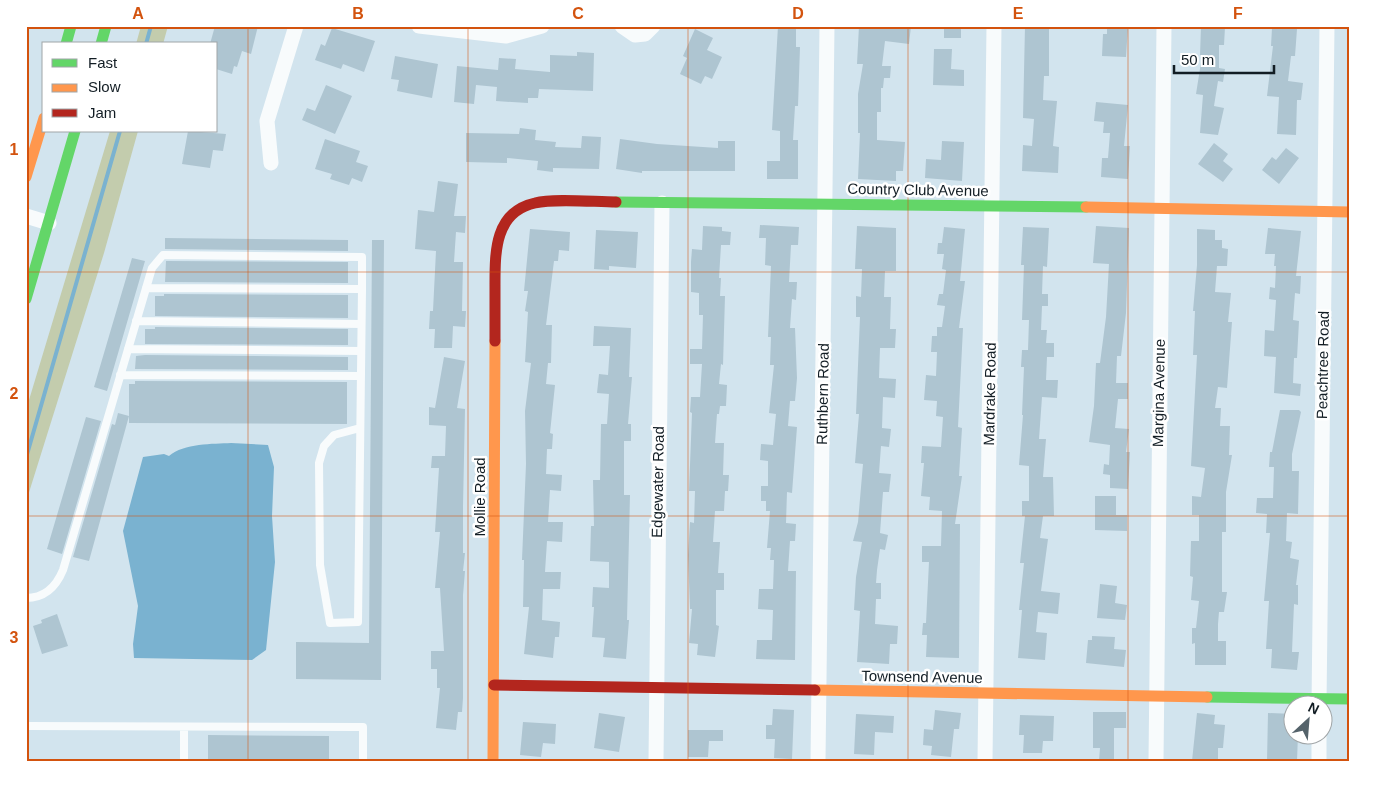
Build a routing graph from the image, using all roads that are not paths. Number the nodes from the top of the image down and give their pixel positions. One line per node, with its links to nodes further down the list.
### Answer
1 (71, 26): 12 (street)
2 (106, 26): 13 (street)
3 (296, 26): 16 (street)
4 (419, 26): 5 (street)
5 (542, 26)
6 (622, 26): 7 (street)
7 (653, 26)
8 (827, 26): 19 (street, Ruthbern Road)
9 (994, 26): 20 (street, Mardrake Road)
10 (1164, 26): 21 (street, Margina Avenue)
11 (1328, 26): 22 (street, Peachtree Road)
12 (67, 42)
13 (102, 42)
14 (42, 125): 17 (street)
15 (75, 132): 25 (street)
16 (271, 163)
17 (26, 177)
18 (662, 203): 19 (street, Country Club Avenue); 26 (street, Country Club Avenue); 40 (street, Edgewater Road)
19 (825, 203): 20 (street, Country Club Avenue); 41 (street, Ruthbern Road)
20 (992, 206): 21 (street, Country Club Avenue); 42 (street, Mardrake Road)
21 (1162, 209): 22 (street, Country Club Avenue); 44 (street, Margina Avenue)
22 (1325, 211): 23 (street, Country Club Avenue); 43 (street, Peachtree Road)
23 (1350, 212)
24 (26, 216): 25 (street)
25 (49, 223): 27 (street)
26 (499, 233): 39 (street, Mollie Road)
27 (32, 257): 30 (street)
28 (146, 288): 29 (lane); 29 (lane); 31 (lane)
29 (362, 289): 32 (lane)
30 (26, 299)
31 (136, 321): 32 (lane); 33 (lane)
32 (361, 324): 34 (lane)
33 (128, 349): 34 (lane); 35 (lane)
34 (361, 351): 36 (lane)
35 (120, 375): 36 (lane); 38 (lane)
36 (361, 376): 37 (lane)
37 (360, 428): 37 (lane)
38 (26, 598)
39 (494, 685): 40 (street, Townsend Avenue); 53 (street, Mollie Road)
40 (656, 687): 41 (street, Townsend Avenue); 54 (street, Edgewater Road)
41 (819, 690): 42 (street, Townsend Avenue); 55 (street, Ruthbern Road)
42 (986, 693): 44 (street, Townsend Avenue); 56 (street, Mardrake Road)
43 (1319, 694)
44 (1156, 696): 46 (street, Townsend Avenue); 57 (street, Margina Avenue)
45 (1350, 699): 47 (street, Townsend Avenue)
46 (1284, 701)
47 (1334, 701)
48 (26, 726): 49 (lane)
49 (184, 727): 51 (lane); 52 (lane)
50 (1319, 744): 58 (street)
51 (184, 761)
52 (363, 761)
53 (493, 761)
54 (656, 761)
55 (818, 761)
56 (985, 761)
57 (1156, 761)
58 (1319, 761)

